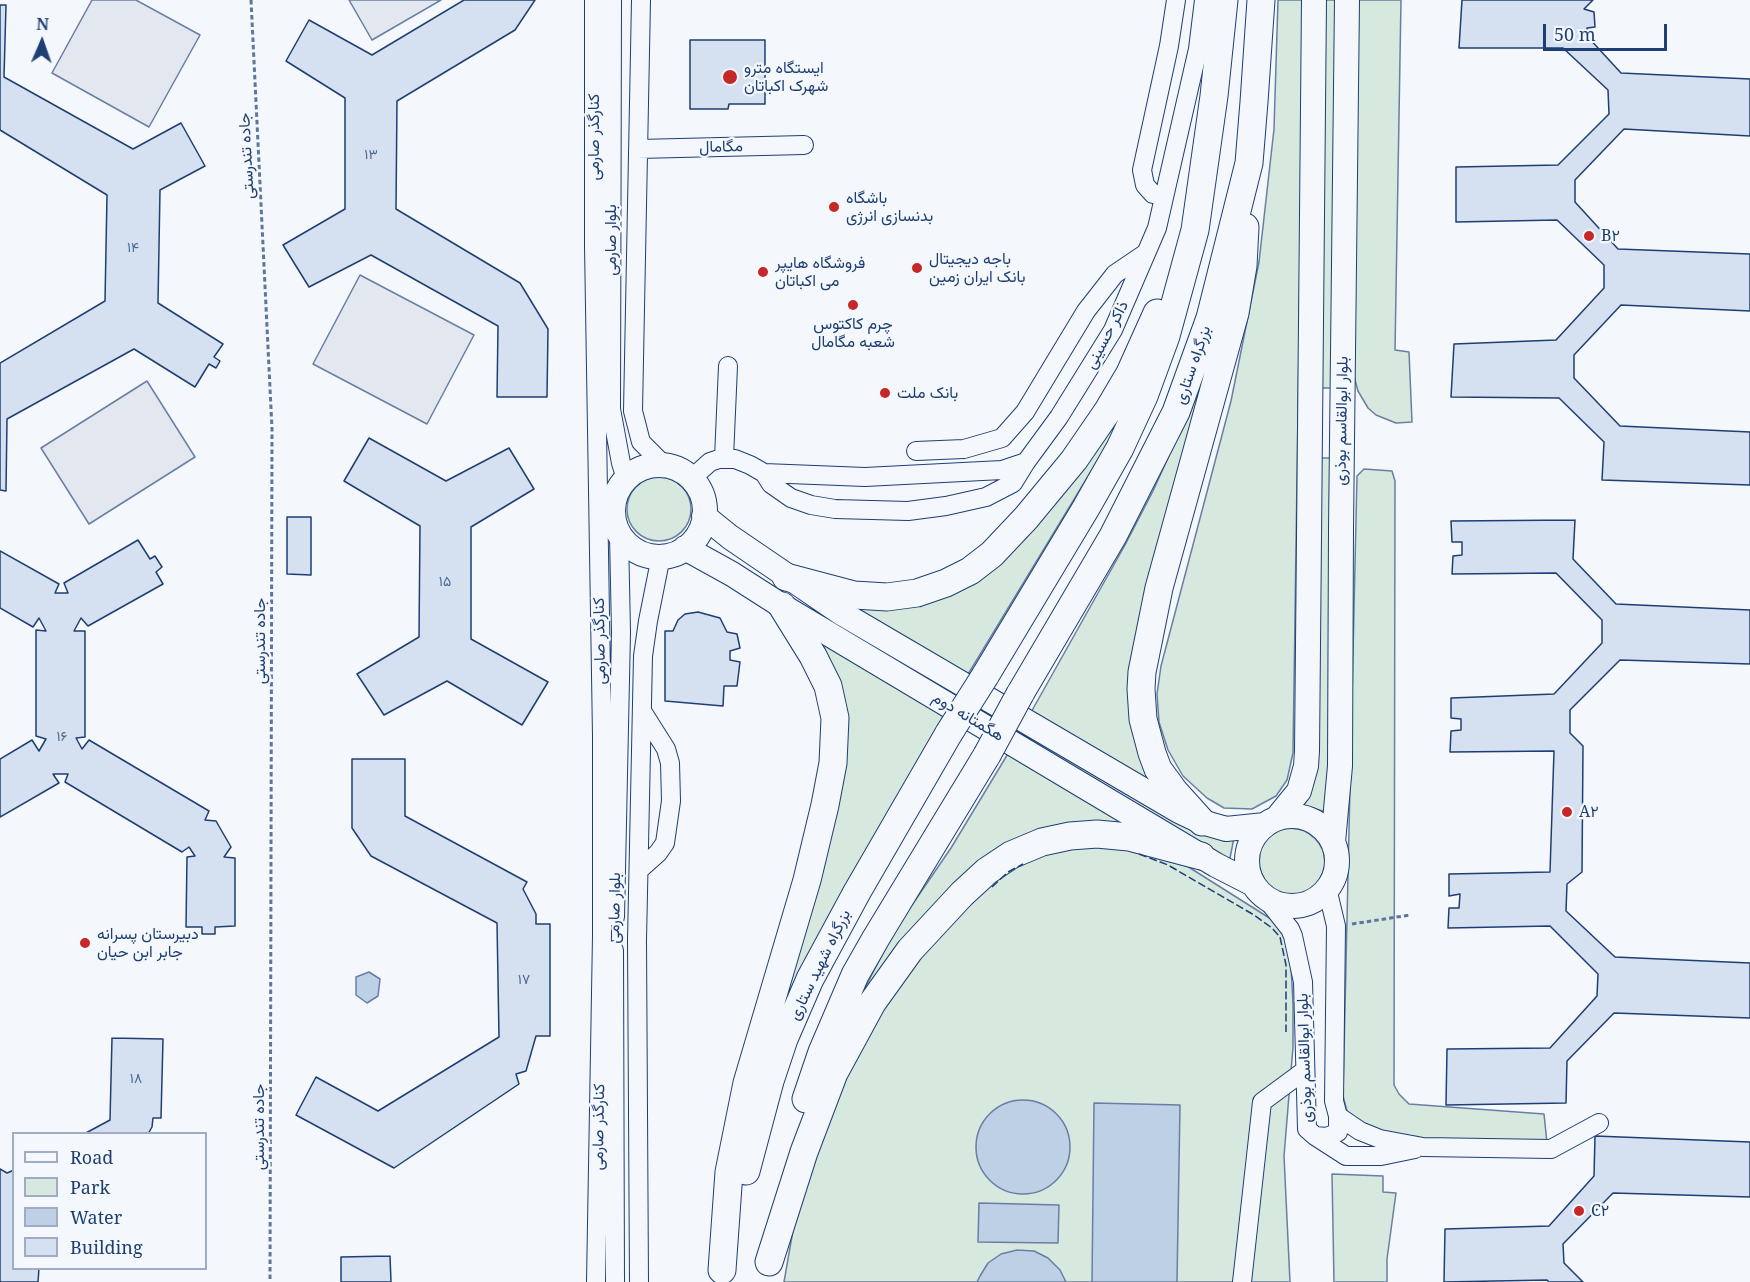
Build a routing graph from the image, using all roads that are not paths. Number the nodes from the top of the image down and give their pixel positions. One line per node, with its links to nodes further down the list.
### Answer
1 (594, 0): 26 (street, کنارگذر صارمی)
2 (612, 0): 24 (street, بلوار صارمی)
3 (641, 0): 11 (street, بلوار صارمی)
4 (1176, 0): 13 (street)
5 (1204, 0): 13 (street, ذاکر حسینی)
6 (1224, 0): 14 (highway)
7 (1261, 0): 12 (highway, بزرگراه ستاری)
8 (1314, 0): 17 (main road, بلوار ابوالقاسم بوذری)
9 (1347, 0): 18 (main road, بلوار ابوالقاسم بوذری)
10 (804, 146): 11 (street, مگامال)
11 (638, 149): 22 (street, بلوار صارمی)
12 (1248, 163): 35 (highway); 48 (highway, بزرگراه ستاری, bridge)
13 (1164, 196): 15 (street, ذاکر حسینی)
14 (1195, 230): 31 (highway); 49 (highway, بزرگراه شهید ستاری, bridge)
15 (1147, 252): 19 (street); 21 (street, ذاکر حسینی)
16 (728, 366): 20 (street)
17 (1310, 426): 18 (street); 34 (main road, بلوار ابوالقاسم بوذری)
18 (1343, 428): 36 (main road, بلوار ابوالقاسم بوذری)
19 (916, 451)
20 (724, 458): 23 (street, ذاکر حسینی); 25 (street)
21 (1026, 462): 23 (street, ذاکر حسینی); 23 (street, ذاکر حسینی)
22 (664, 465): 24 (main road); 25 (main road)
23 (764, 473)
24 (626, 479): 26 (main road)
25 (691, 479): 27 (main road)
26 (605, 511): 28 (main road); 41 (street, کنارگذر صارمی)
27 (704, 516): 29 (main road); 31 (main road, هگمتانه دوم)
28 (619, 535): 30 (main road); 41 (street, بلوار صارمی)
29 (685, 548): 30 (main road); 32 (main road, هگمتانه دوم)
30 (661, 556): 33 (street, بلوار صارمی)
31 (786, 577): 35 (main road, هگمتانه دوم)
32 (782, 606): 37 (main road, هگمتانه دوم); 49 (highway)
33 (642, 711): 38 (street, بلوار صارمی); 38 (street)
34 (1271, 821): 35 (main road, هگمتانه دوم); 36 (main road); 40 (main road)
35 (1202, 822)
36 (1333, 842): 39 (main road)
37 (1201, 856): 40 (main road, هگمتانه دوم); 48 (highway)
38 (639, 870): 42 (street, بلوار صارمی)
39 (1327, 888): 40 (main road); 44 (street, بلوار ابوالقاسم بوذری)
40 (1258, 890): 43 (street, بلوار ابوالقاسم بوذری)
41 (608, 975): 42 (street); 50 (street, کنارگذر صارمی); 51 (street, بلوار صارمی)
42 (638, 976): 52 (street, بلوار صارمی)
43 (1304, 1071): 46 (street, بلوار ابوالقاسم بوذری); 53 (street)
44 (1338, 1116): 46 (street, بلوار ابوالقاسم بوذری); 47 (street)
45 (1599, 1123): 47 (street)
46 (1315, 1136): 47 (street)
47 (1423, 1147)
48 (768, 1272)
49 (722, 1276)
50 (596, 1282)
51 (615, 1282)
52 (639, 1282)
53 (1242, 1282)

